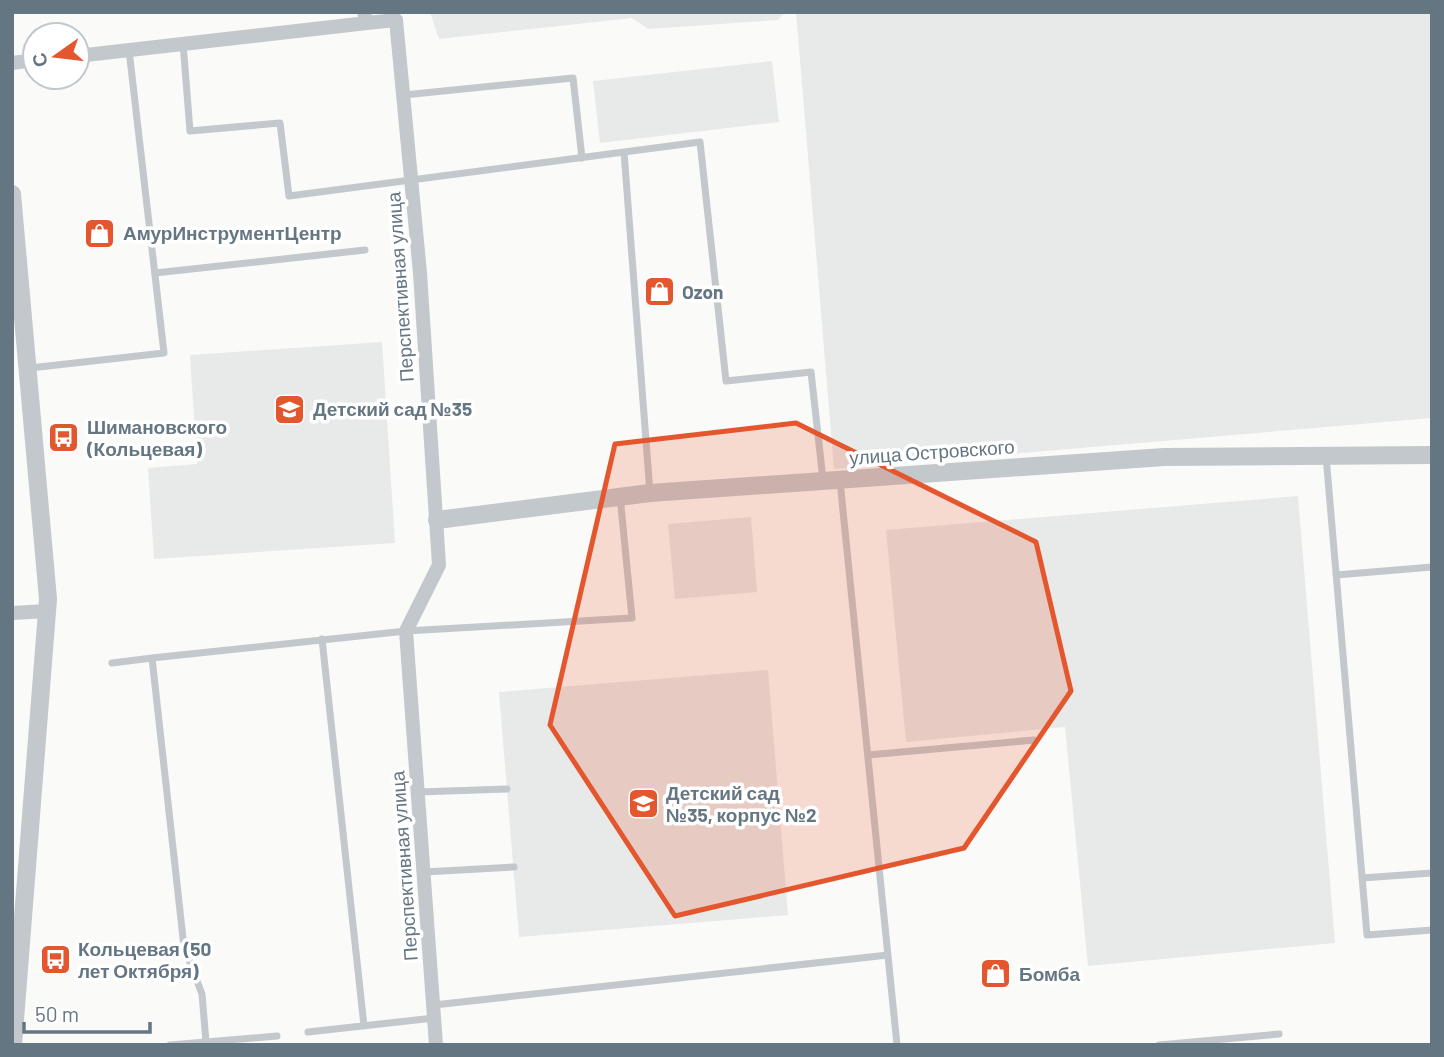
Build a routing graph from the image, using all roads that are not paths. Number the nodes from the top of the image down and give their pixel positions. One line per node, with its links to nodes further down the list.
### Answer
1 (365, 17): 2 (street); 5 (street, Перспективная улица)
2 (183, 43): 3 (street); 8 (lane)
3 (129, 50): 4 (street); 11 (lane)
4 (91, 54)
5 (403, 95): 7 (lane); 8 (street, Перспективная улица)
6 (624, 152): 7 (lane); 15 (lane); 16 (lane)
7 (582, 158): 8 (lane)
8 (412, 181): 18 (street, Перспективная улица)
9 (12, 194): 12 (street)
10 (365, 250): 11 (lane)
11 (155, 273): 12 (lane)
12 (29, 368): 21 (street)
13 (1432, 455): 14 (street, улица Островского)
14 (1326, 456): 15 (street, улица Островского); 20 (lane)
15 (832, 480): 16 (street, улица Островского); 28 (lane)
16 (650, 493): 17 (street, улица Островского)
17 (620, 496): 18 (street, улица Островского); 23 (lane)
18 (437, 520): 23 (street, Перспективная улица)
19 (1432, 567): 20 (lane)
20 (1336, 575): 34 (lane)
21 (47, 611): 22 (street); 43 (street)
22 (12, 613)
23 (406, 631): 24 (lane); 30 (street, Перспективная улица)
24 (323, 639): 25 (lane); 38 (lane)
25 (152, 659): 26 (lane); 42 (lane)
26 (112, 663)
27 (1034, 740): 28 (lane)
28 (868, 755): 36 (lane)
29 (507, 789): 30 (lane)
30 (418, 792): 32 (street, Перспективная улица)
31 (514, 867): 32 (lane)
32 (424, 873): 37 (street, Перспективная улица)
33 (1432, 873): 34 (lane)
34 (1362, 878): 35 (lane)
35 (1432, 930)
36 (888, 955): 37 (lane); 46 (lane)
37 (433, 1012): 38 (lane); 45 (street, Перспективная улица)
38 (364, 1026): 39 (lane)
39 (307, 1032)
40 (1279, 1034): 47 (lane)
41 (277, 1036): 42 (lane)
42 (206, 1042): 44 (lane)
43 (13, 1045)
44 (170, 1045)
45 (436, 1045)
46 (897, 1045)
47 (1158, 1045)

